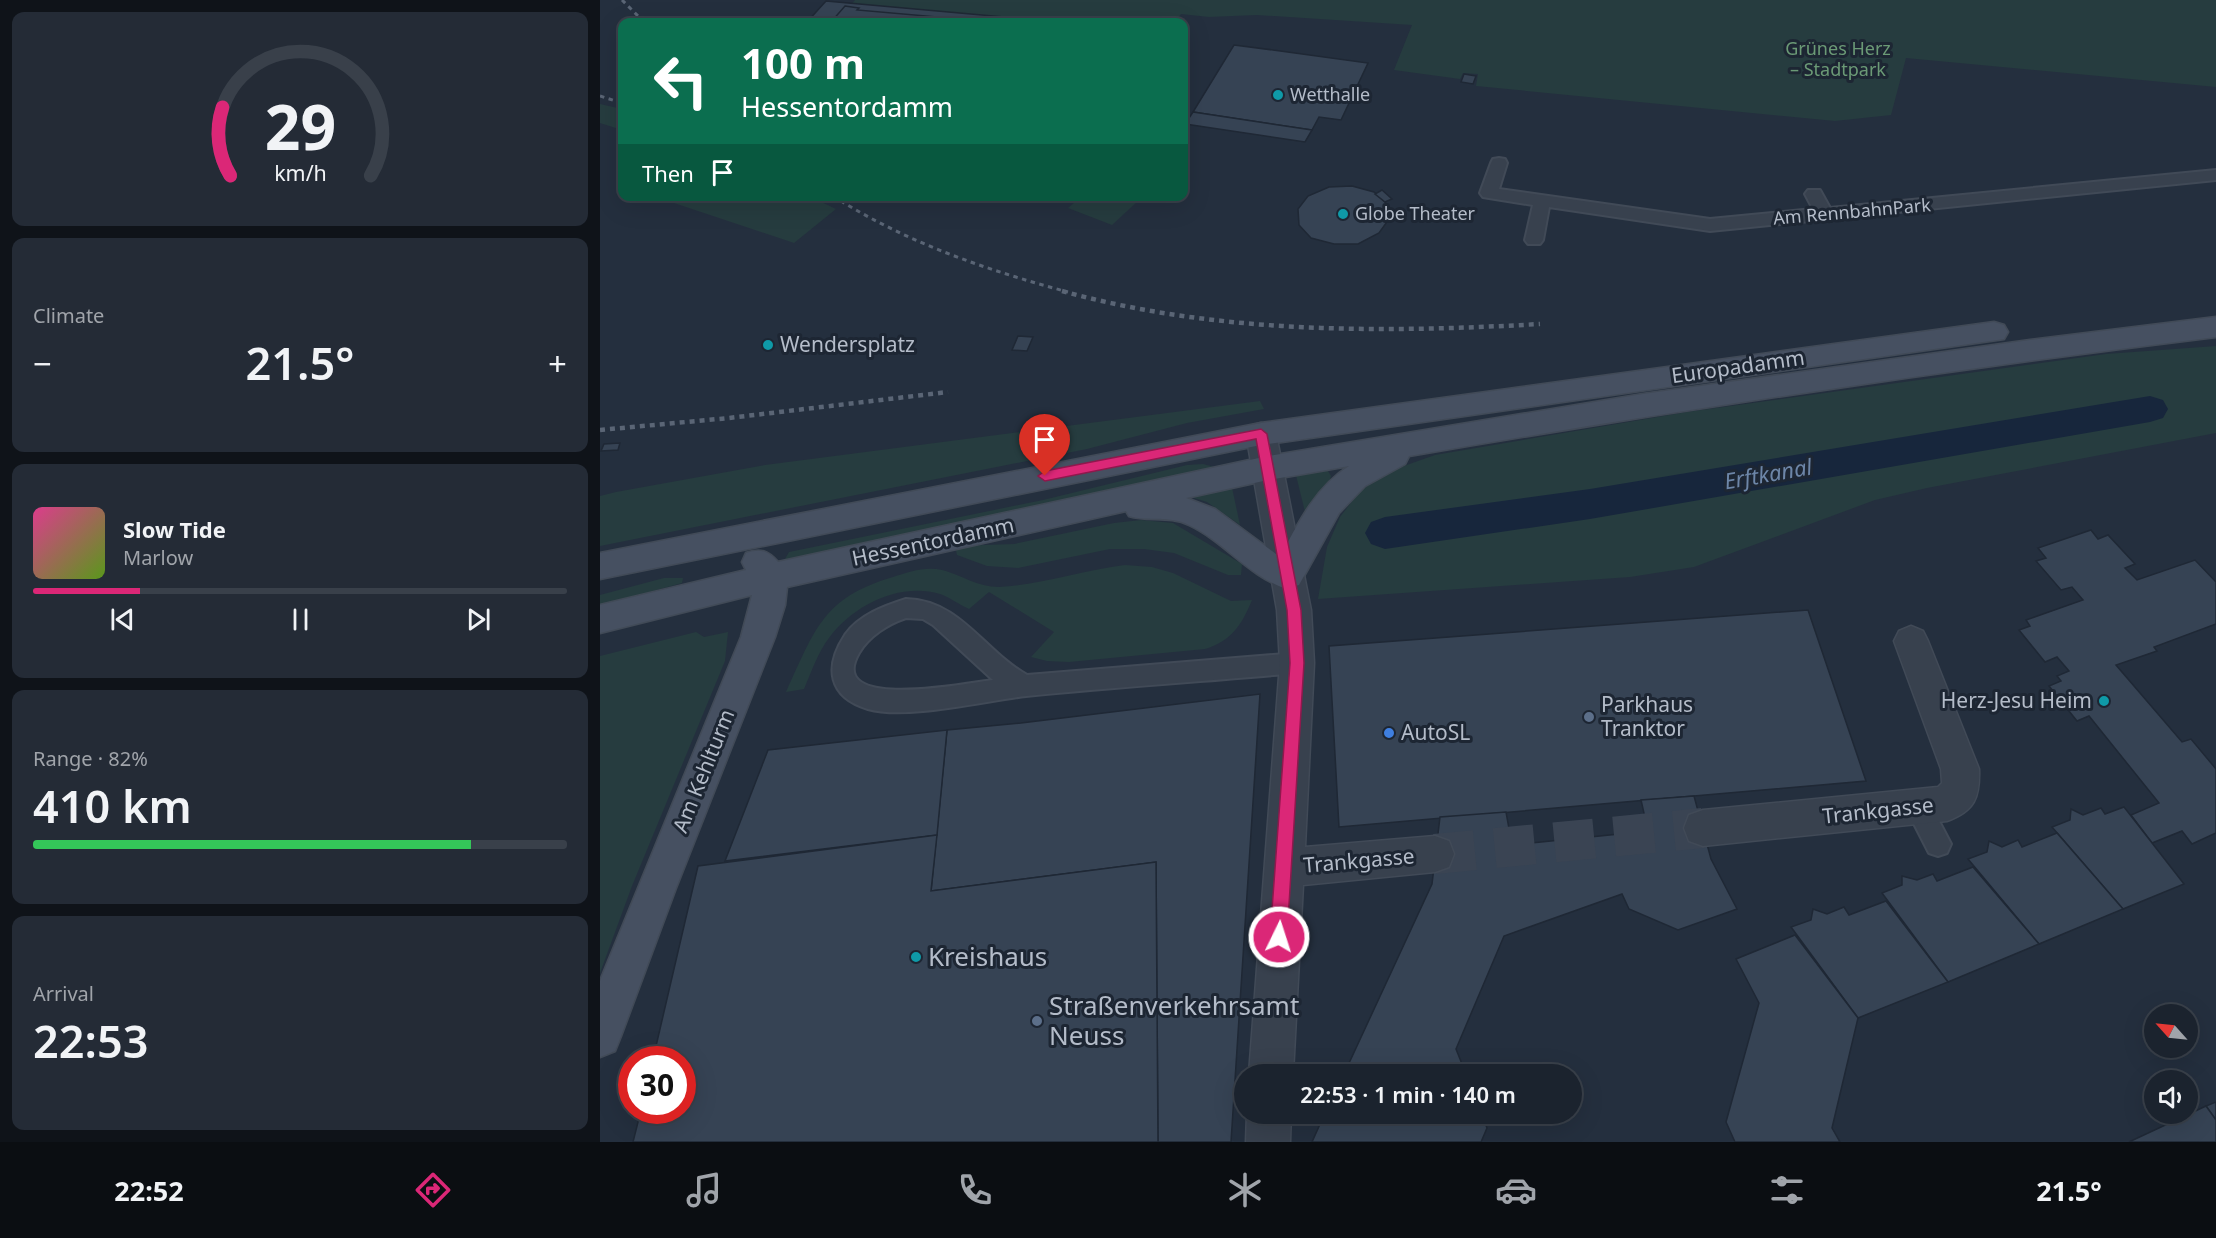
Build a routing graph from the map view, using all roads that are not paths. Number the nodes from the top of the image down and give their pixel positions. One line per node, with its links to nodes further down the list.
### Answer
1 (1499, 164): 6 (lane, Am RennbahnPark)
2 (2216, 175): 4 (lane, Am RennbahnPark)
3 (2052, 176): 4 (lane)
4 (2063, 191): 7 (lane, Am RennbahnPark)
5 (1814, 194): 7 (lane)
6 (1542, 201): 7 (lane, Am RennbahnPark); 8 (lane)
7 (1824, 214)
8 (1534, 240)
9 (2216, 307): 13 (main road, Europadamm)
10 (2216, 327): 12 (main road, Europadamm)
11 (2216, 337): 12 (main road)
12 (2030, 350): 14 (main road, Europadamm)
13 (1261, 434): 15 (street); 17 (main road, Hessentordamm)
14 (1438, 438): 15 (main road, Europadamm); 19 (main road)
15 (1268, 468): 16 (main road, Hessentordamm); 19 (street)
16 (1098, 505): 19 (main road); 20 (main road, Hessentordamm)
17 (702, 546): 18 (main road, Hessentordamm); 20 (main road)
18 (600, 566)
19 (1287, 576): 23 (street)
20 (771, 577): 21 (main road, Hessentordamm); 30 (main road, Am Kehlturm)
21 (600, 619)
22 (1911, 641): 25 (street, Trankgasse)
23 (1297, 663): 24 (lane); 29 (street)
24 (1025, 686): 24 (lane)
25 (1919, 808): 26 (street, Trankgasse); 27 (lane)
26 (1703, 828)
27 (1938, 844)
28 (1436, 854): 29 (street, Trankgasse)
29 (1283, 868): 31 (street)
30 (600, 1036)
31 (1272, 1064)
32 (1269, 1124): 33 (street)
33 (1268, 1142)

